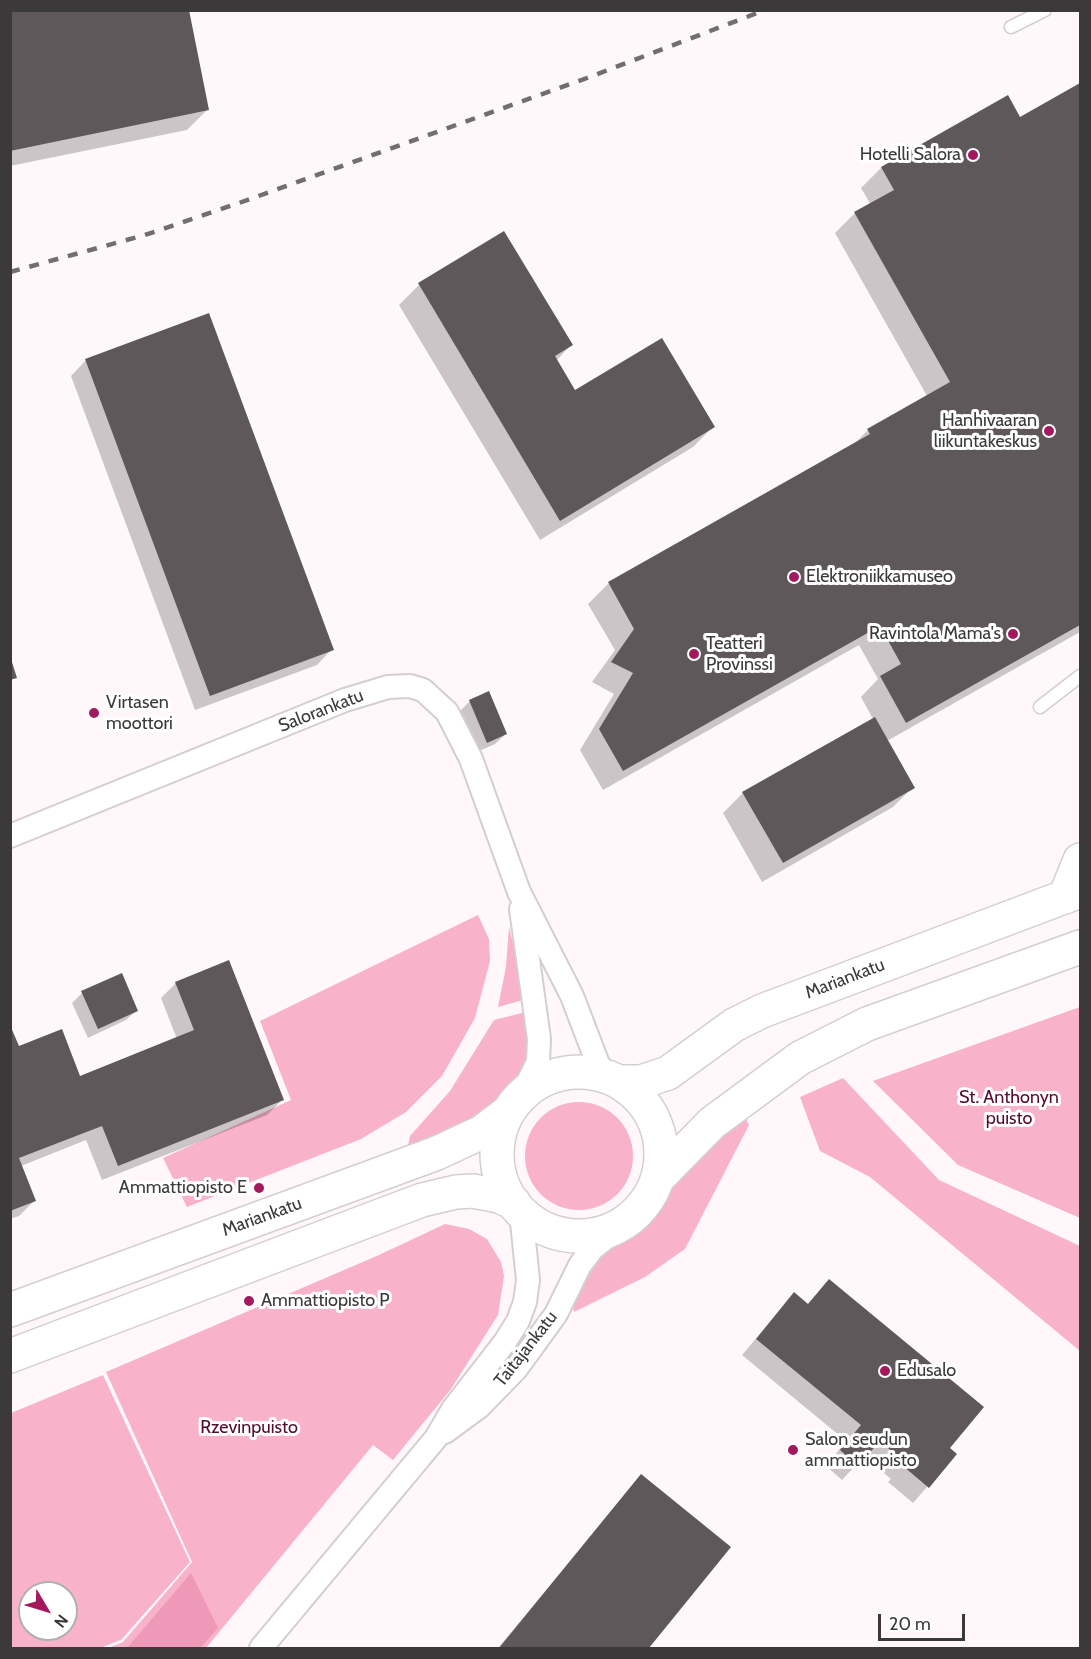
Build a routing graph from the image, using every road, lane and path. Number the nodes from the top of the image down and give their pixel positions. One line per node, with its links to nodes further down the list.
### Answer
1 (1045, 10): 2 (lane)
2 (1011, 27)
3 (1080, 676): 4 (lane)
4 (1040, 708)
5 (10, 836): 7 (street, Salorankatu)
6 (1080, 860): 8 (main road)
7 (519, 892): 10 (street, Salorankatu); 11 (street, Salorankatu)
8 (1073, 894): 10 (main road, Mariankatu)
9 (1080, 947): 12 (main road)
10 (614, 1079): 11 (main road); 12 (main road)
11 (515, 1103): 13 (main road); 15 (main road, Mariankatu)
12 (659, 1177): 14 (main road)
13 (517, 1208): 14 (main road); 16 (main road); 17 (street, Taitajankatu)
14 (626, 1222): 17 (street, Taitajankatu)
15 (10, 1310)
16 (10, 1356)
17 (436, 1438): 18 (street, Taitajankatu)
18 (261, 1648)

